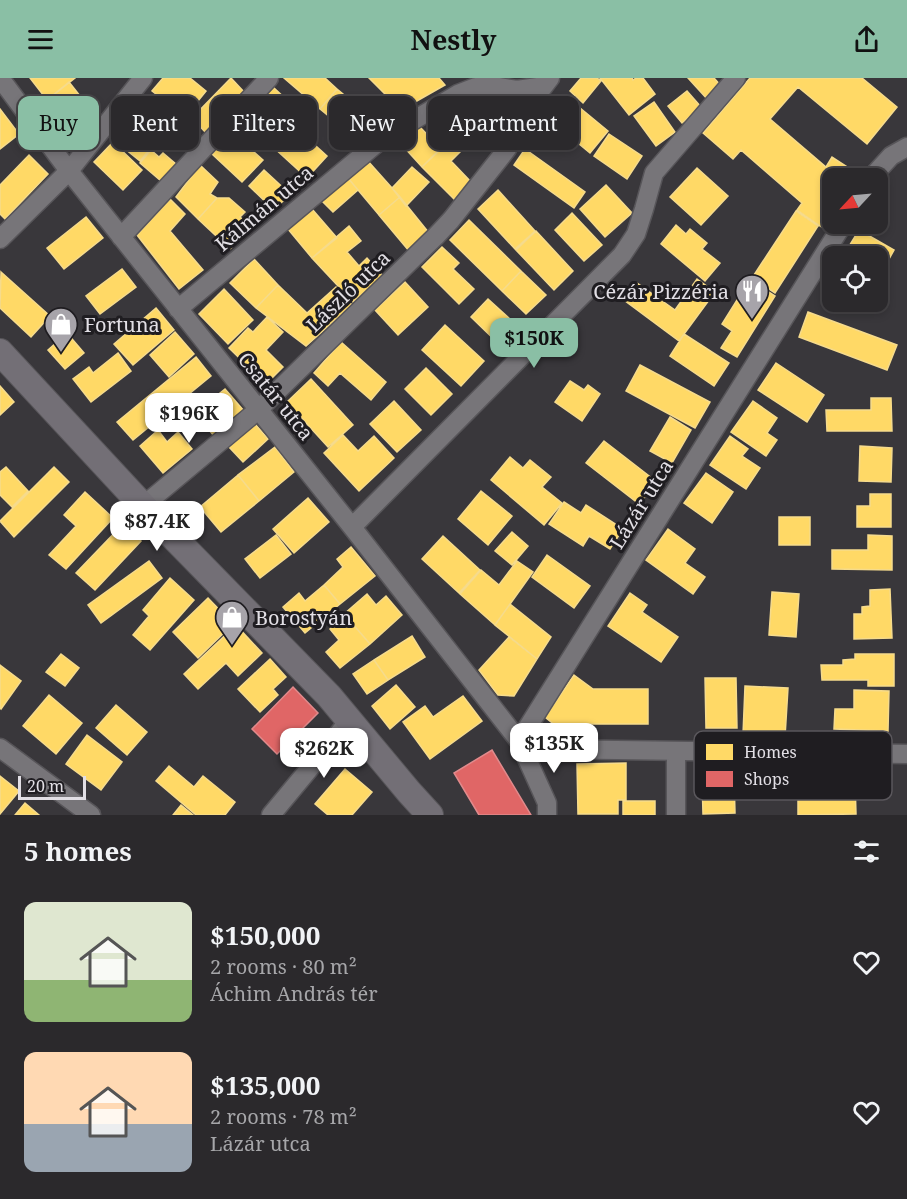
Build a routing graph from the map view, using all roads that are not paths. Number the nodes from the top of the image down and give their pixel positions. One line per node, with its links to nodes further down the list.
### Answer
1 (0, 78): 8 (street, Csatár utca)
2 (143, 78): 8 (street)
3 (269, 78): 10 (street)
4 (736, 78): 16 (street)
5 (547, 82): 12 (street, Kálmán utca); 14 (street, László utca)
6 (907, 147): 7 (street)
7 (880, 168)
8 (69, 171): 10 (street, Csatár utca); 11 (street)
9 (837, 234): 18 (street, Lázár utca)
10 (121, 237): 12 (street, Csatár utca)
11 (0, 239)
12 (178, 309): 14 (street, Csatár utca)
13 (0, 352): 15 (street)
14 (258, 410): 15 (street, László utca); 16 (street, Csatár utca)
15 (143, 506): 17 (street)
16 (352, 527): 18 (street, Csatár utca)
17 (349, 721): 26 (street); 27 (street)
18 (519, 741): 28 (street)
19 (0, 748): 25 (street)
20 (542, 749): 21 (street)
21 (676, 751): 22 (street); 29 (street)
22 (694, 751)
23 (892, 754): 24 (street)
24 (907, 754)
25 (91, 815)
26 (271, 815)
27 (430, 815)
28 (547, 815)
29 (676, 815)

